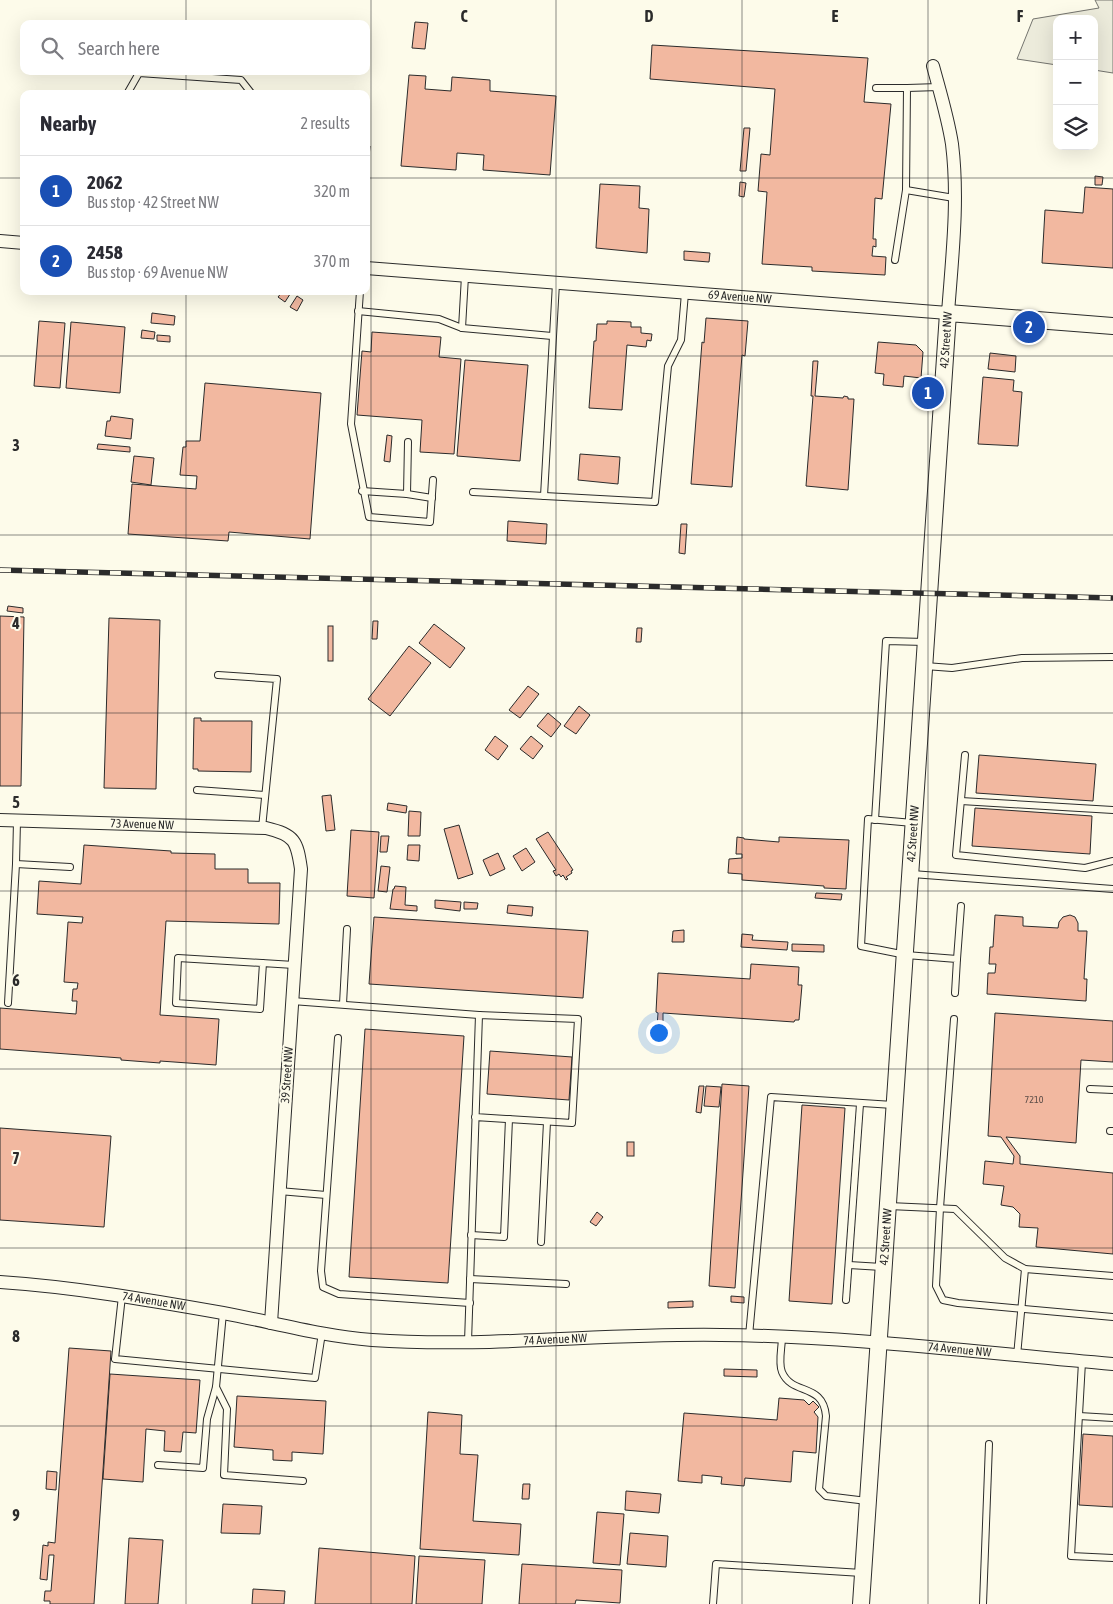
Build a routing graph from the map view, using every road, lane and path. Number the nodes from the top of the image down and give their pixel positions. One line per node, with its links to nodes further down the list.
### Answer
1 (933, 66): 4 (street, 42 Street NW)
2 (138, 75): 7 (lane)
3 (168, 75): 8 (lane)
4 (939, 87): 6 (lane); 10 (street, 42 Street NW)
5 (876, 88): 6 (lane)
6 (907, 88): 9 (lane)
7 (129, 90)
8 (249, 90)
9 (906, 190): 10 (lane); 13 (lane)
10 (954, 198): 20 (street, 42 Street NW)
11 (0, 241): 12 (street)
12 (20, 243)
13 (895, 260)
14 (370, 268): 15 (street, 69 Avenue NW)
15 (465, 276): 16 (street, 69 Avenue NW); 22 (lane)
16 (556, 283): 17 (street, 69 Avenue NW); 23 (lane)
17 (685, 293): 20 (street, 69 Avenue NW); 29 (lane)
18 (360, 295): 19 (lane)
19 (358, 311): 22 (lane); 26 (lane)
20 (948, 313): 21 (street, 69 Avenue NW); 31 (street, 42 Street NW)
21 (1113, 326)
22 (462, 328): 23 (lane)
23 (552, 336): 29 (lane)
24 (408, 442): 28 (lane)
25 (433, 480): 30 (lane)
26 (362, 490): 28 (lane); 30 (lane)
27 (473, 492): 29 (lane)
28 (406, 494): 30 (lane)
29 (544, 496)
30 (432, 498)
31 (926, 642): 33 (street, 42 Street NW); 42 (lane)
32 (1113, 657): 33 (lane)
33 (924, 666): 43 (street, 42 Street NW)
34 (218, 675): 37 (lane)
35 (965, 755): 38 (lane)
36 (197, 790): 37 (lane)
37 (265, 795): 44 (lane)
38 (961, 801): 39 (lane); 46 (lane)
39 (1113, 810)
40 (0, 820): 41 (street, 73 Avenue NW)
41 (17, 820): 44 (street, 73 Avenue NW); 47 (lane)
42 (876, 820): 43 (lane); 53 (lane)
43 (914, 823): 49 (street, 42 Street NW)
44 (262, 828): 45 (street, 73 Avenue NW)
45 (284, 832): 56 (street, 39 Street NW)
46 (1113, 861)
47 (16, 864): 48 (lane); 59 (lane)
48 (70, 867)
49 (911, 874): 50 (lane); 53 (street, 42 Street NW)
50 (1113, 890)
51 (961, 906): 54 (lane)
52 (347, 930): 60 (lane)
53 (906, 955): 54 (lane); 67 (street, 42 Street NW)
54 (957, 959): 57 (lane)
55 (262, 963): 55 (lane); 56 (lane)
56 (294, 965): 58 (street, 39 Street NW)
57 (955, 994)
58 (292, 1001): 60 (lane); 71 (street, 39 Street NW)
59 (8, 1003)
60 (343, 1004): 61 (lane)
61 (479, 1015): 68 (lane); 70 (lane)
62 (954, 1019): 74 (lane)
63 (338, 1038): 72 (lane)
64 (1090, 1089): 65 (lane)
65 (1113, 1090)
66 (860, 1104): 67 (lane); 77 (lane); 92 (lane)
67 (895, 1105): 73 (street, 42 Street NW)
68 (475, 1117): 69 (lane); 75 (lane)
69 (509, 1119): 70 (lane); 75 (lane)
70 (547, 1122): 76 (lane)
71 (279, 1191): 72 (lane); 90 (street, 39 Street NW)
72 (326, 1195): 86 (lane)
73 (888, 1206): 74 (lane); 78 (street, 42 Street NW)
74 (940, 1208): 79 (lane); 87 (lane)
75 (471, 1235): 81 (lane)
76 (541, 1242)
77 (849, 1265): 78 (lane); 85 (lane)
78 (884, 1267): 95 (street, 42 Street NW)
79 (1025, 1269): 80 (lane); 87 (lane)
80 (1113, 1276)
81 (470, 1279): 83 (lane); 86 (lane)
82 (0, 1282): 84 (street, 74 Avenue NW)
83 (566, 1284)
84 (122, 1296): 88 (street, 74 Avenue NW); 99 (lane)
85 (846, 1300)
86 (470, 1303): 94 (lane)
87 (1021, 1310): 89 (lane); 96 (lane)
88 (223, 1313): 90 (street, 74 Avenue NW); 99 (lane)
89 (1113, 1317)
90 (270, 1323): 91 (street, 74 Avenue NW)
91 (322, 1333): 94 (street, 74 Avenue NW); 99 (lane)
92 (749, 1336): 93 (street, 74 Avenue NW); 94 (street, 74 Avenue NW)
93 (782, 1337): 95 (street, 74 Avenue NW); 106 (lane)
94 (468, 1342)
95 (879, 1343): 96 (street, 74 Avenue NW); 106 (street, 42 Street NW)
96 (1017, 1356): 97 (street, 74 Avenue NW)
97 (1082, 1362): 98 (street, 74 Avenue NW); 101 (lane)
98 (1113, 1364)
99 (218, 1369): 100 (lane)
100 (216, 1387): 104 (lane); 105 (lane)
101 (1079, 1416): 102 (lane); 107 (lane)
102 (1113, 1418)
103 (989, 1444): 111 (lane)
104 (158, 1465)
105 (303, 1481)
106 (868, 1501): 108 (street, 42 Street NW)
107 (1113, 1558)
108 (863, 1573): 109 (lane); 110 (street, 42 Street NW)
109 (713, 1604)
110 (861, 1604)
111 (983, 1604)

